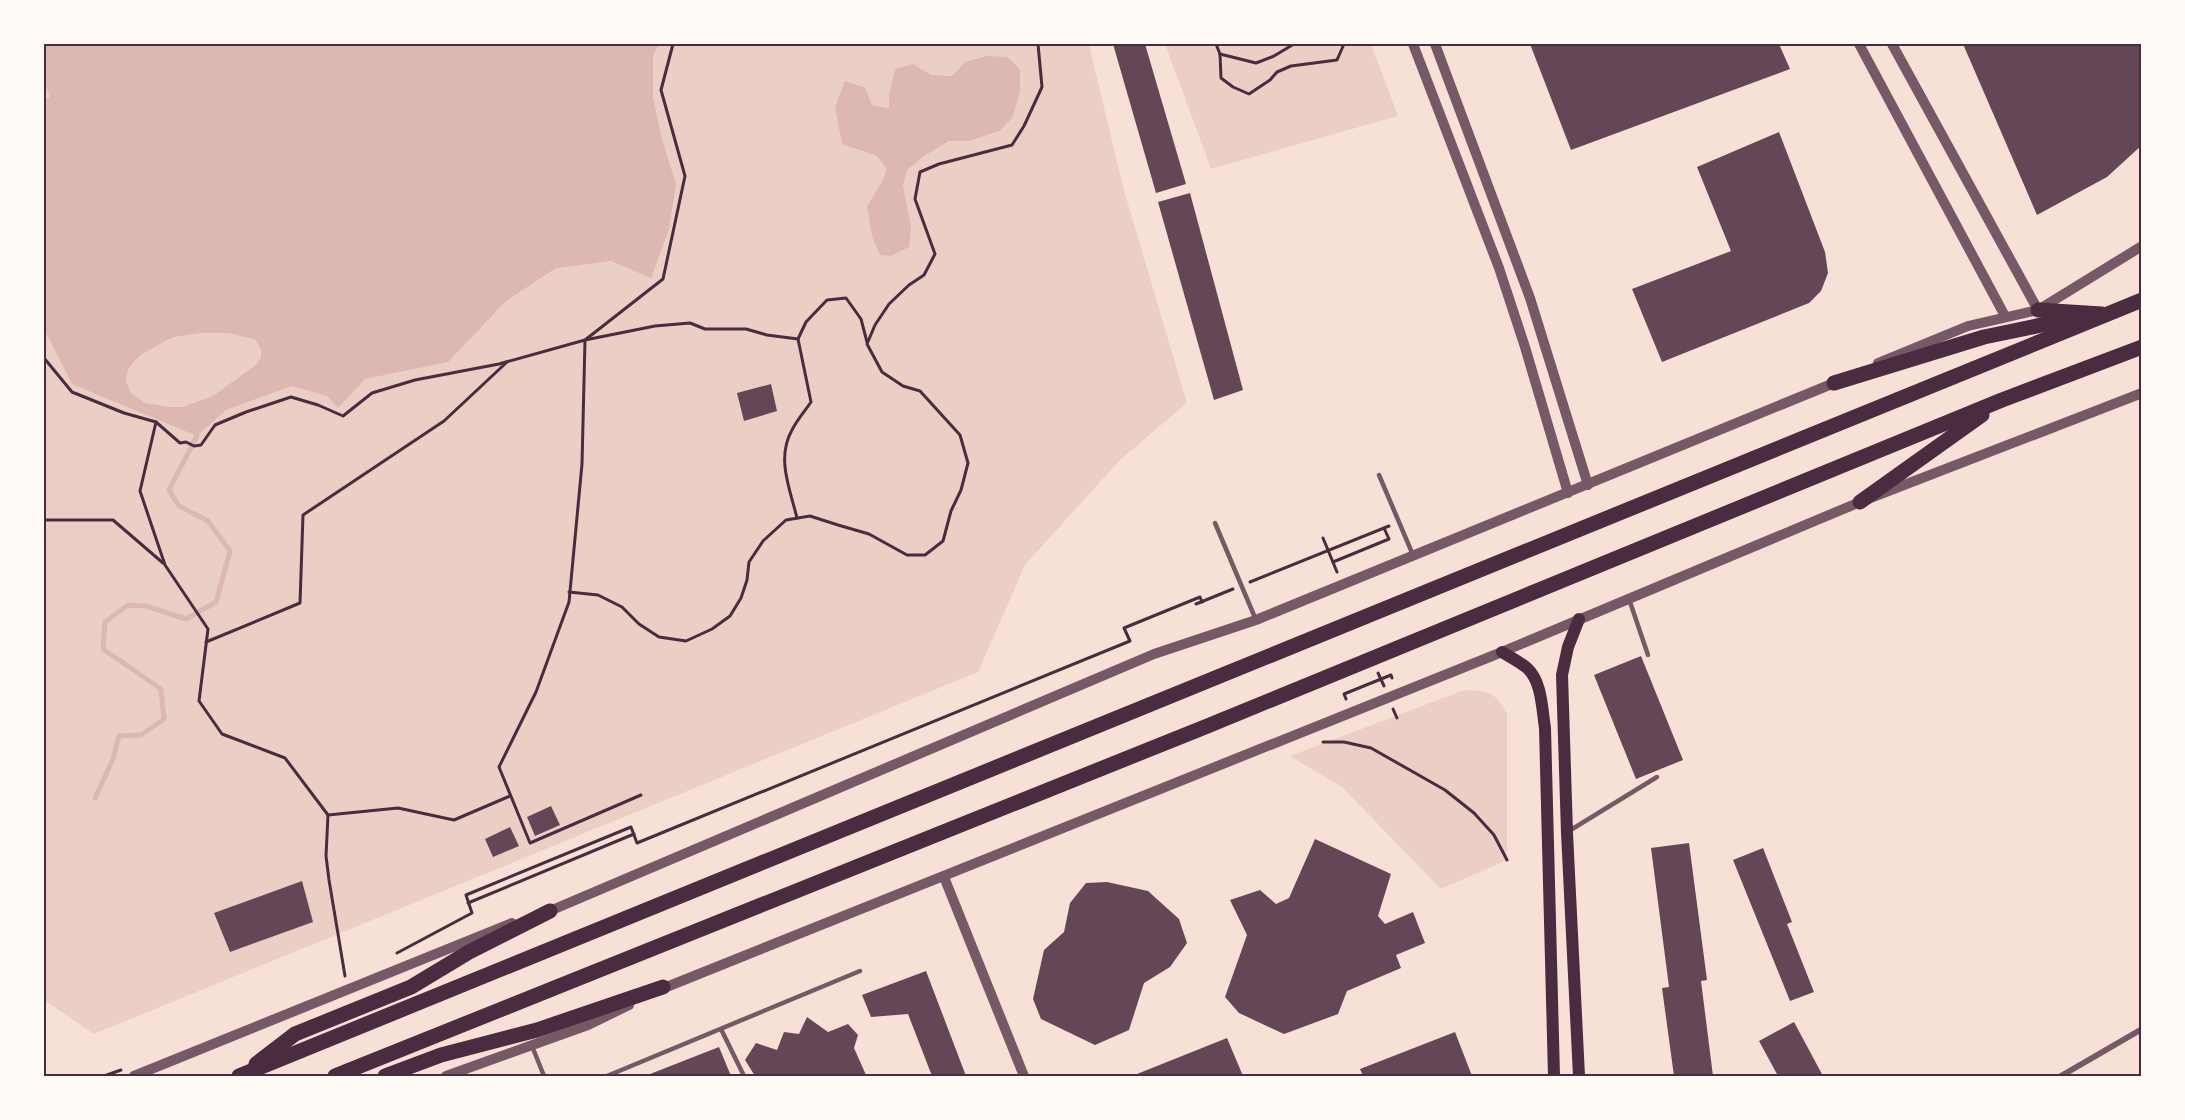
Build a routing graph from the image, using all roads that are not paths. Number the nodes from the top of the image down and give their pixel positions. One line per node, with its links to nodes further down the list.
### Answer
1 (1413, 44): 17 (street)
2 (1435, 44): 16 (street)
3 (1860, 44): 9 (street)
4 (1892, 44): 7 (street)
5 (2142, 246): 7 (street)
6 (2142, 300): 8 (highway)
7 (2038, 310): 8 (highway); 9 (street)
8 (2105, 315): 10 (highway)
9 (2005, 316): 12 (street)
10 (2083, 325): 12 (highway); 36 (highway)
11 (2142, 347): 14 (highway)
12 (1834, 383): 16 (street)
13 (2142, 393): 18 (street)
14 (2002, 400): 18 (highway); 37 (highway)
15 (1379, 475): 20 (lane)
16 (1588, 485): 17 (street)
17 (1568, 493): 20 (street)
18 (1860, 502): 21 (street)
19 (1215, 523): 22 (lane)
20 (1413, 555): 22 (street)
21 (1629, 599): 23 (street); 25 (lane)
22 (1256, 620): 29 (street)
23 (1579, 620): 24 (street); 27 (main road)
24 (1502, 652): 28 (street); 44 (main road)
25 (1648, 655)
26 (1657, 777): 27 (lane)
27 (1567, 833): 45 (main road)
28 (944, 877): 31 (street); 43 (street)
29 (550, 911): 35 (street); 36 (highway)
30 (860, 971): 32 (lane)
31 (663, 987): 34 (street); 38 (highway)
32 (722, 1029): 41 (lane); 42 (lane)
33 (2141, 1029): 46 (street)
34 (532, 1046): 39 (street); 40 (lane)
35 (134, 1077)
36 (239, 1077)
37 (335, 1077)
38 (385, 1077)
39 (446, 1077)
40 (544, 1077)
41 (607, 1077)
42 (744, 1077)
43 (1024, 1077)
44 (1554, 1077)
45 (1579, 1077)
46 (2061, 1077)

